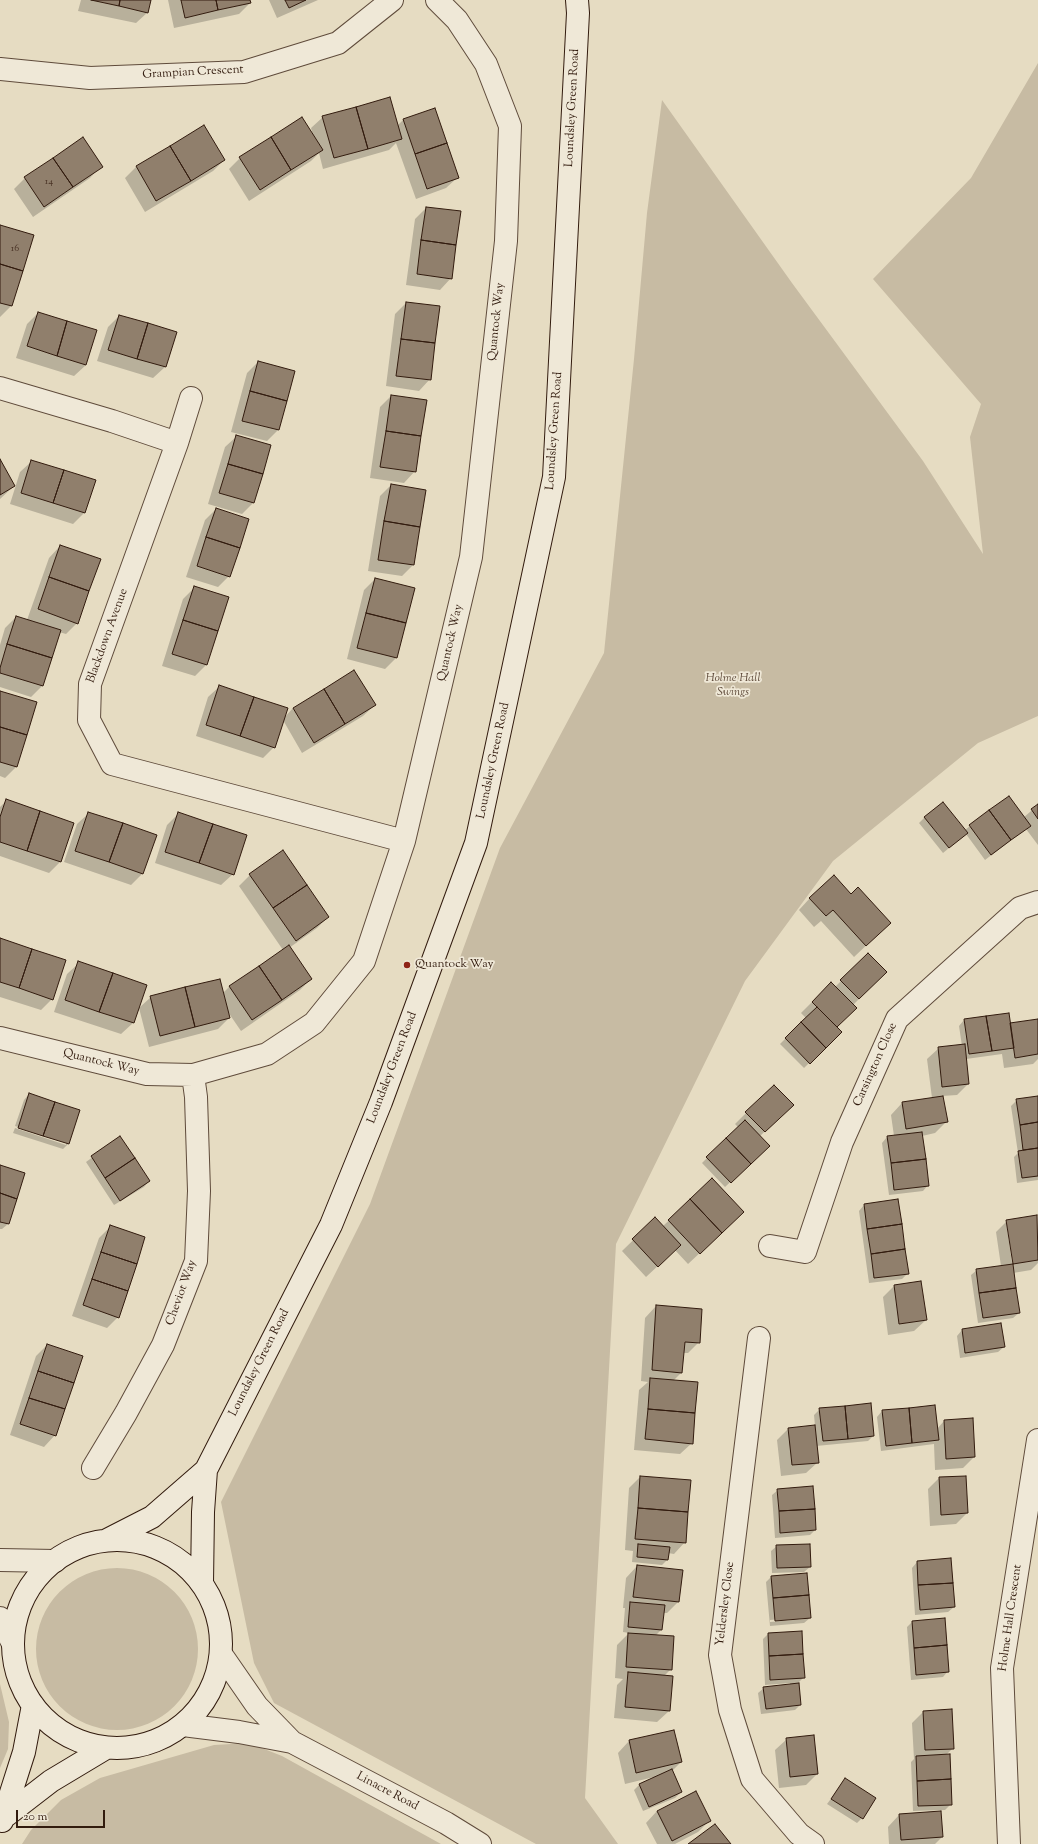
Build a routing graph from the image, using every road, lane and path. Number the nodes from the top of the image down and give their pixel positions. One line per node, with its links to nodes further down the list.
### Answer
1 (392, 0): 4 (street, Grampian Crescent)
2 (437, 0): 8 (street, Quantock Way)
3 (577, 0): 16 (street, Loundsley Green Road)
4 (0, 69)
5 (0, 388): 7 (street)
6 (191, 398): 7 (street, Blackdown Avenue)
7 (177, 443): 8 (street, Blackdown Avenue)
8 (404, 841): 11 (street, Quantock Way)
9 (1038, 902): 12 (street, Carsington Close)
10 (0, 1038): 11 (street, Quantock Way)
11 (193, 1075): 15 (street, Cheviot Way)
12 (770, 1246)
13 (759, 1338): 30 (street, Yeldersley Close)
14 (1038, 1440): 31 (street, Holme Hall Crescent)
15 (93, 1468)
16 (206, 1470): 17 (street, Loundsley Green Road); 20 (street, Loundsley Green Road)
17 (107, 1540): 19 (street); 20 (street)
18 (0, 1560): 19 (street)
19 (55, 1561): 22 (street)
20 (202, 1583): 23 (street)
21 (0, 1618): 22 (street)
22 (13, 1644): 24 (street)
23 (221, 1654): 25 (street); 26 (street, Linacre Road)
24 (32, 1705): 27 (street); 28 (street)
25 (183, 1725): 26 (street, Linacre Road); 27 (street)
26 (292, 1742): 29 (street, Linacre Road)
27 (106, 1748): 28 (street)
28 (2, 1821)
29 (480, 1844)
30 (813, 1844)
31 (1009, 1844)

